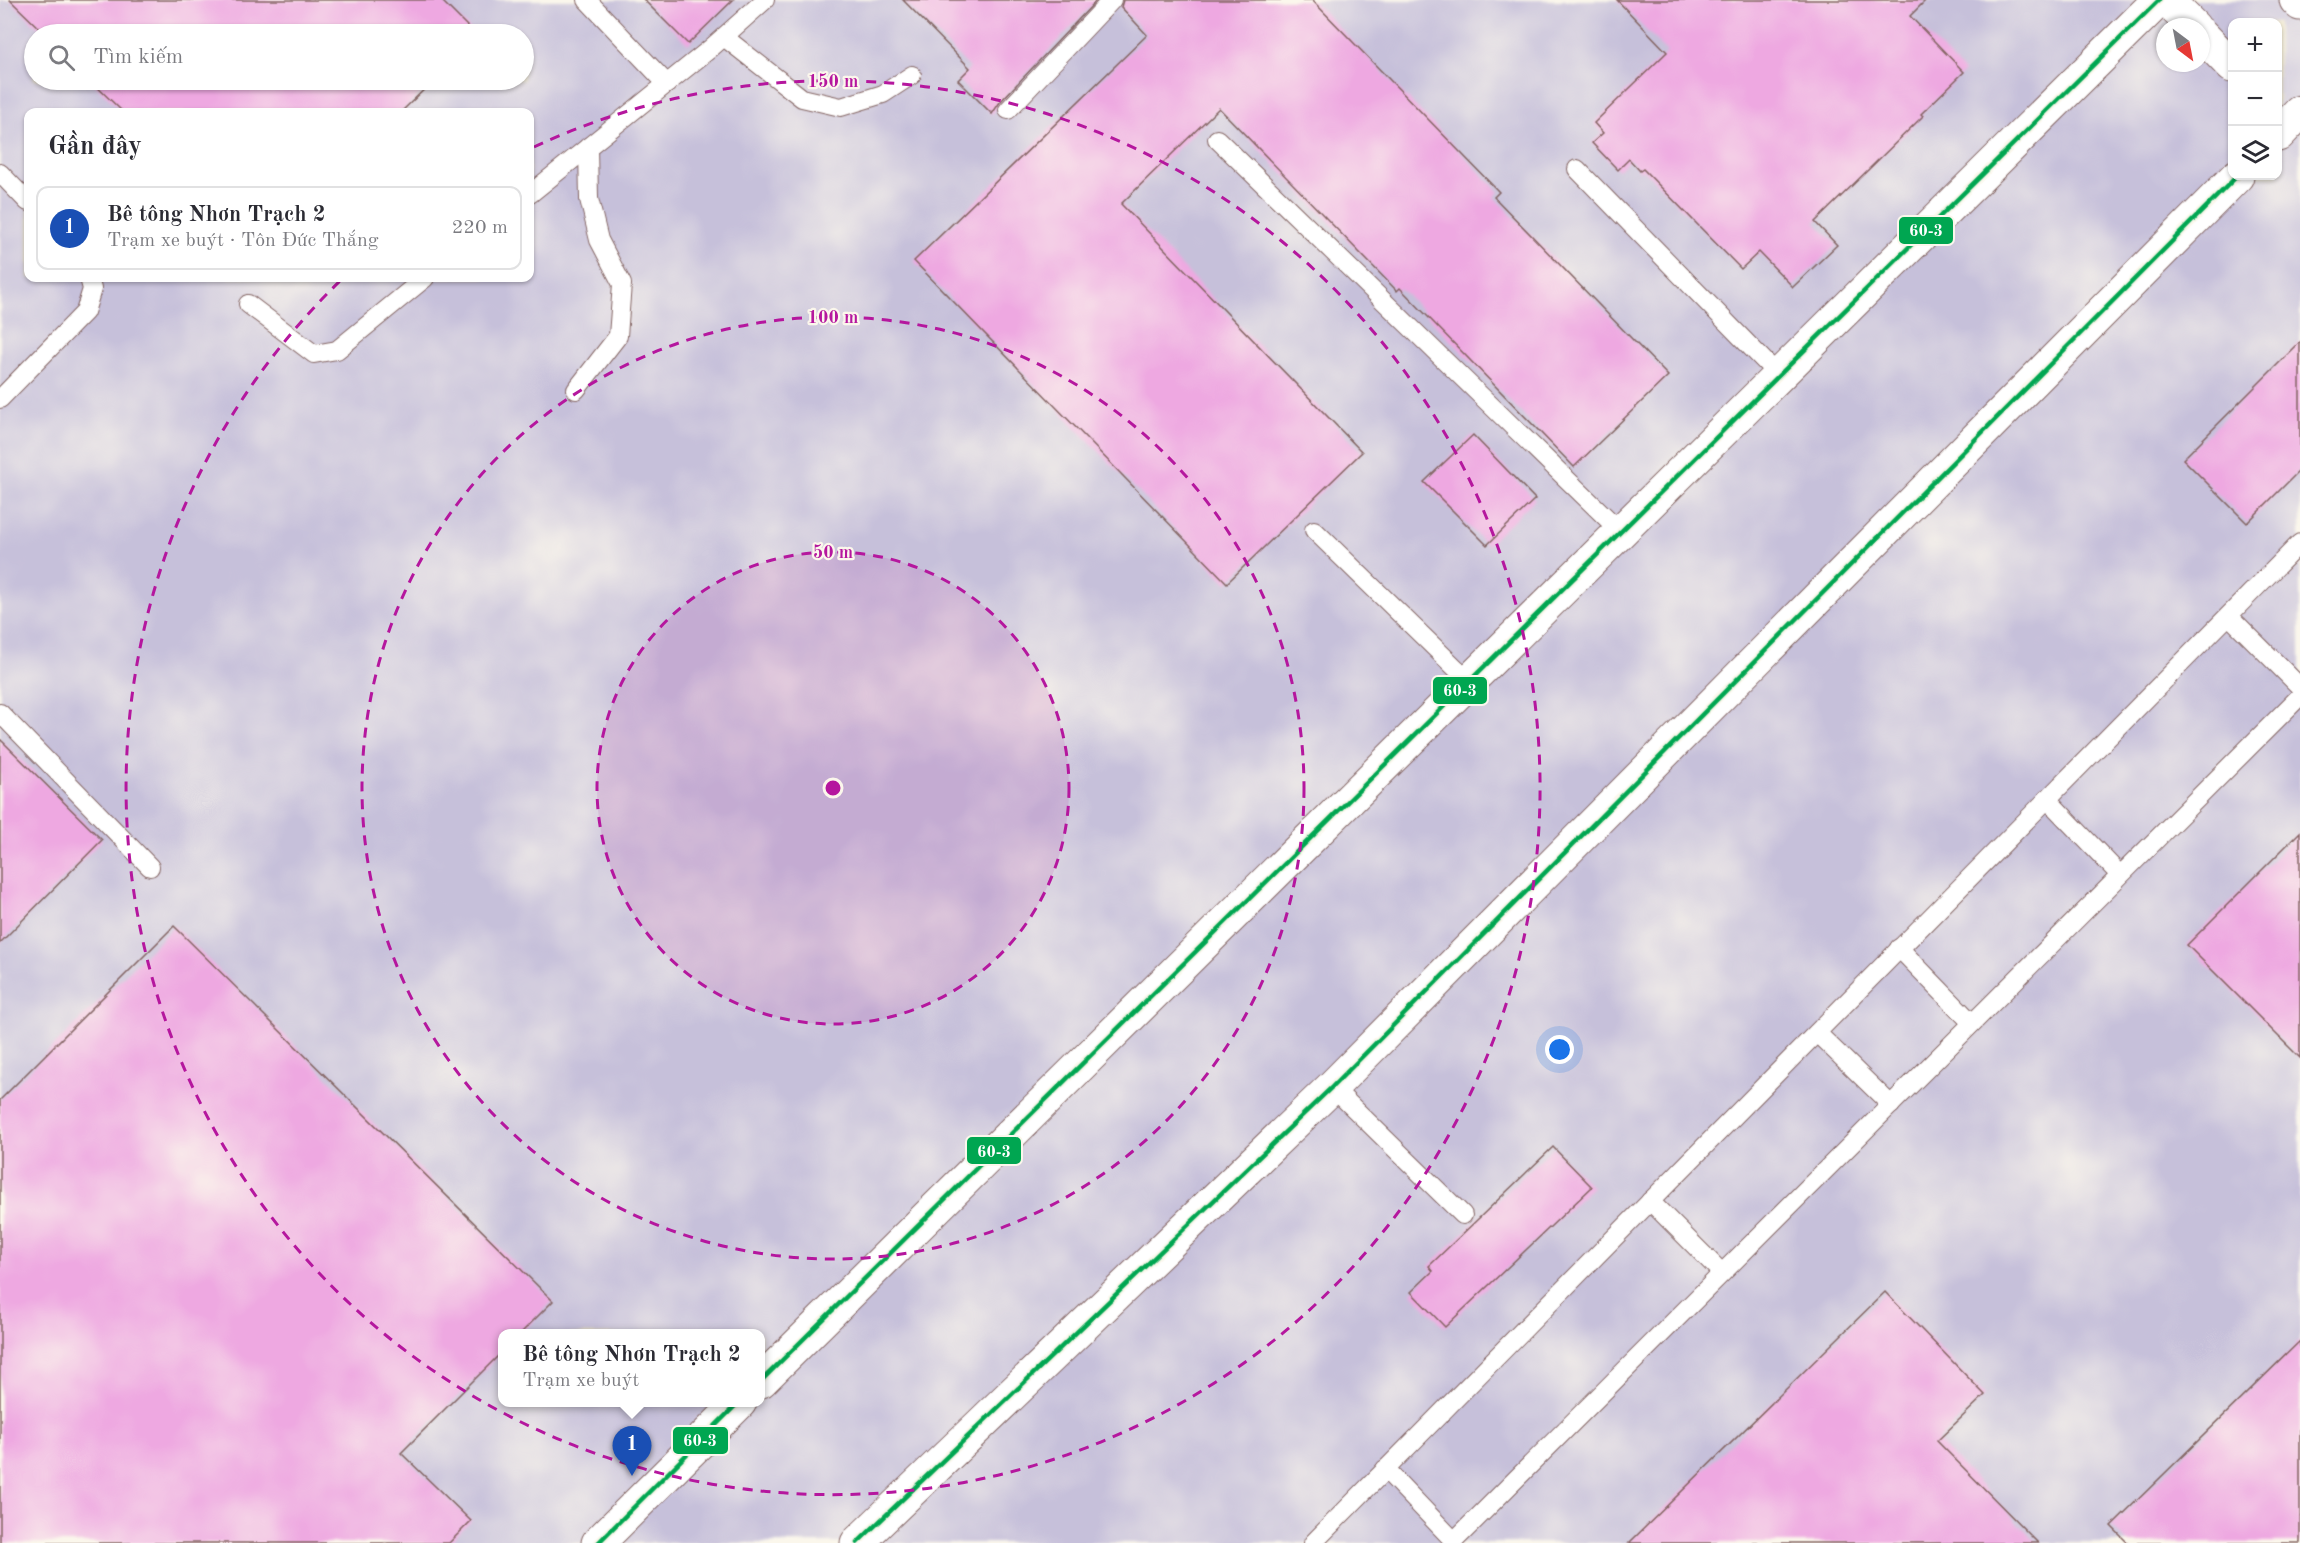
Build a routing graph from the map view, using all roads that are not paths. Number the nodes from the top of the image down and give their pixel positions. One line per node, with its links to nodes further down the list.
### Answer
1 (587, 0): 13 (lane)
2 (765, 0): 9 (lane)
3 (1112, 0): 14 (lane)
4 (2159, 0): 25 (main road)
5 (2167, 0): 8 (main road)
6 (2296, 0): 7 (main road)
7 (2300, 4)
8 (2185, 18)
9 (724, 36): 12 (lane); 13 (lane)
10 (2210, 43): 11 (main road)
11 (2228, 62)
12 (912, 75)
13 (667, 84): 16 (lane)
14 (1008, 110)
15 (1217, 139): 29 (lane)
16 (588, 147): 20 (lane); 26 (lane)
17 (1577, 169): 25 (lane)
18 (0, 173): 21 (lane)
19 (2233, 180): 42 (main road)
20 (534, 191)
21 (24, 198)
22 (90, 282): 27 (lane)
23 (421, 282): 24 (lane)
24 (248, 304)
25 (1780, 377): 29 (main road)
26 (576, 390)
27 (0, 399)
28 (1314, 530): 32 (lane)
29 (1620, 531): 32 (main road)
30 (2300, 543): 31 (lane)
31 (2229, 616): 33 (lane); 36 (lane)
32 (1469, 681): 47 (main road)
33 (2300, 687)
34 (2300, 696): 38 (lane)
35 (0, 713): 37 (lane)
36 (2047, 799): 38 (lane); 39 (lane)
37 (150, 867)
38 (2121, 875): 40 (lane)
39 (1899, 948): 40 (lane); 41 (lane)
40 (1972, 1023): 43 (lane)
41 (1817, 1033): 43 (lane); 44 (lane)
42 (1332, 1087): 45 (lane); 52 (main road)
43 (1891, 1105): 46 (lane)
44 (1650, 1202): 46 (lane); 49 (lane)
45 (1463, 1215)
46 (1722, 1273): 50 (lane)
47 (765, 1377)
48 (735, 1407): 51 (main road)
49 (1385, 1469): 50 (lane); 53 (lane)
50 (1453, 1542)
51 (598, 1543)
52 (857, 1543)
53 (1313, 1543)

